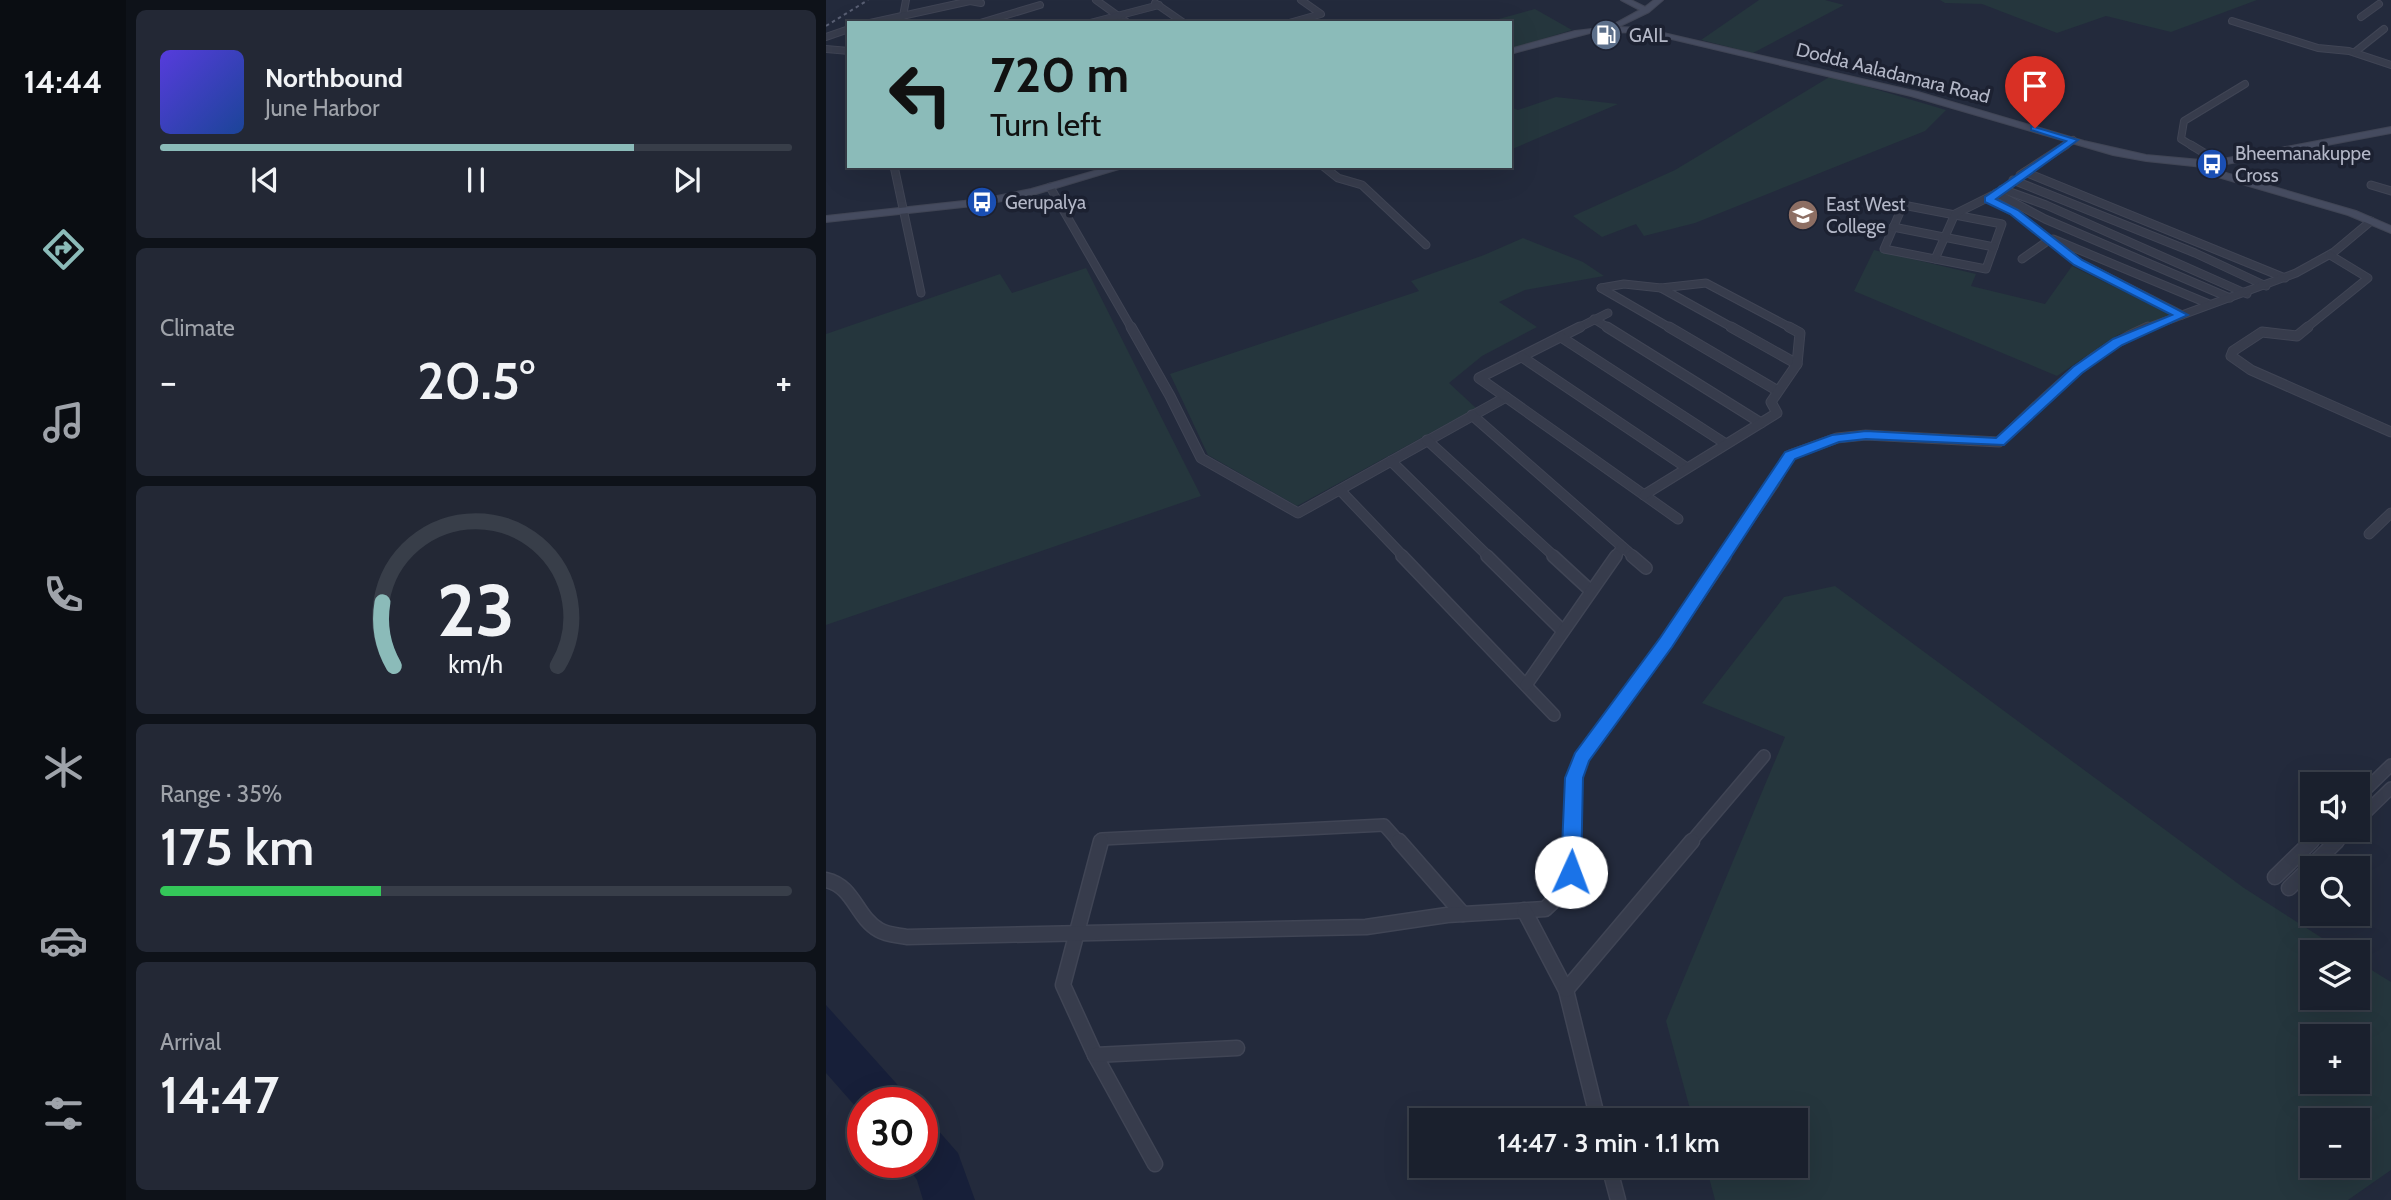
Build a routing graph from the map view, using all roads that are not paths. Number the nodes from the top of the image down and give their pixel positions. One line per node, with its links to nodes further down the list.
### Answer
1 (906, 0): 14 (street)
2 (1096, 0): 15 (street)
3 (1151, 0): 11 (street)
4 (1301, 0): 23 (street)
5 (1625, 0): 13 (main road)
6 (1659, 0): 13 (main road)
7 (970, 1): 8 (street); 14 (street)
8 (982, 1): 16 (street)
9 (2380, 2): 12 (street); 17 (street)
10 (1040, 5): 16 (street)
11 (1159, 5): 15 (street); 22 (street)
12 (2391, 5)
13 (1646, 10): 25 (main road)
14 (903, 16): 18 (street)
15 (1118, 16): 20 (street); 21 (street)
16 (996, 17): 19 (street)
17 (2361, 18)
18 (879, 21)
19 (985, 21)
20 (1098, 21)
21 (1126, 21)
22 (1181, 21)
23 (1296, 21)
24 (2232, 21): 30 (street)
25 (1611, 27): 33 (main road, Dodda Aaladamara Road); 38 (main road, Dodda Aaladamara Road)
26 (2384, 29): 34 (street)
27 (847, 30): 29 (street)
28 (2295, 32): 30 (street)
29 (826, 37)
30 (2283, 37): 34 (street)
31 (826, 48): 32 (street)
32 (847, 51)
33 (1512, 51)
34 (2356, 52): 35 (street)
35 (2391, 65)
36 (2245, 84): 39 (street)
37 (2391, 130): 39 (main road, Dodda Aaladamara Road)
38 (2073, 140): 40 (main road, Dodda Aaladamara Road); 44 (street)
39 (2219, 162): 40 (main road, Dodda Aaladamara Road)
40 (2206, 164): 55 (main road)
41 (894, 168): 52 (street)
42 (1117, 168): 47 (main road)
43 (1326, 168): 62 (street)
44 (2025, 172): 45 (street); 67 (street)
45 (2013, 180): 48 (street); 68 (street)
46 (2371, 185): 49 (street)
47 (1050, 187): 52 (main road); 89 (street)
48 (1999, 191): 50 (street); 71 (street); 72 (street)
49 (2391, 191)
50 (1989, 199): 51 (street); 53 (street)
51 (2009, 209): 56 (street); 61 (street)
52 (904, 211): 54 (main road); 70 (street)
53 (1954, 215): 56 (street); 58 (street); 60 (street)
54 (826, 219)
55 (2371, 221): 57 (main road); 59 (main road); 64 (street)
56 (2002, 224): 63 (street)
57 (2391, 224)
58 (1893, 227): 60 (street); 65 (street)
59 (2391, 230)
60 (1944, 237): 63 (street); 65 (street)
61 (2047, 239): 66 (street); 73 (street); 75 (street)
62 (1426, 246)
63 (1994, 247): 65 (street)
64 (2330, 255): 67 (street); 84 (street)
65 (1935, 259)
66 (2022, 259)
67 (2285, 278): 68 (street)
68 (2266, 286): 71 (street)
69 (1661, 288): 79 (street); 79 (street); 80 (street)
70 (921, 293)
71 (2247, 294): 72 (street)
72 (2230, 298): 73 (street)
73 (2208, 304): 75 (street)
74 (1608, 313): 76 (street)
75 (2182, 315): 110 (street)
76 (1594, 320): 77 (street); 83 (street)
77 (1561, 337): 78 (street); 86 (street)
78 (1522, 356): 81 (street); 88 (street)
79 (1797, 363): 80 (street)
80 (1778, 391): 83 (street)
81 (1506, 397): 82 (street); 90 (street)
82 (1472, 415): 85 (street); 94 (street)
83 (1761, 423): 86 (street)
84 (2391, 432)
85 (1427, 440): 87 (street); 96 (street)
86 (1726, 444): 88 (street)
87 (1391, 461): 89 (street); 97 (street)
88 (1687, 468): 90 (street)
89 (1340, 490): 98 (street)
90 (1644, 495): 92 (street)
91 (2391, 513): 93 (street)
92 (1678, 519)
93 (2369, 534)
94 (1622, 547): 95 (street); 96 (street)
95 (1646, 568)
96 (1591, 591): 97 (street)
97 (1563, 631): 98 (street)
98 (1526, 685): 99 (street)
99 (1554, 715)
100 (1764, 756): 113 (street)
101 (2391, 765): 102 (street)
102 (2370, 785)
103 (2391, 788): 104 (street)
104 (2370, 808)
105 (2311, 842): 107 (street)
106 (2336, 842): 109 (street)
107 (2275, 877)
108 (826, 880): 112 (street)
109 (2289, 888)
110 (1524, 910): 111 (street); 113 (street)
111 (1463, 914): 112 (street); 112 (street)
112 (1077, 933): 115 (street)
113 (1566, 990): 116 (street)
114 (1237, 1048): 115 (street)
115 (1095, 1055): 117 (street)
116 (1595, 1108)
117 (1155, 1164)
118 (1612, 1178): 119 (street)
119 (1618, 1200)

